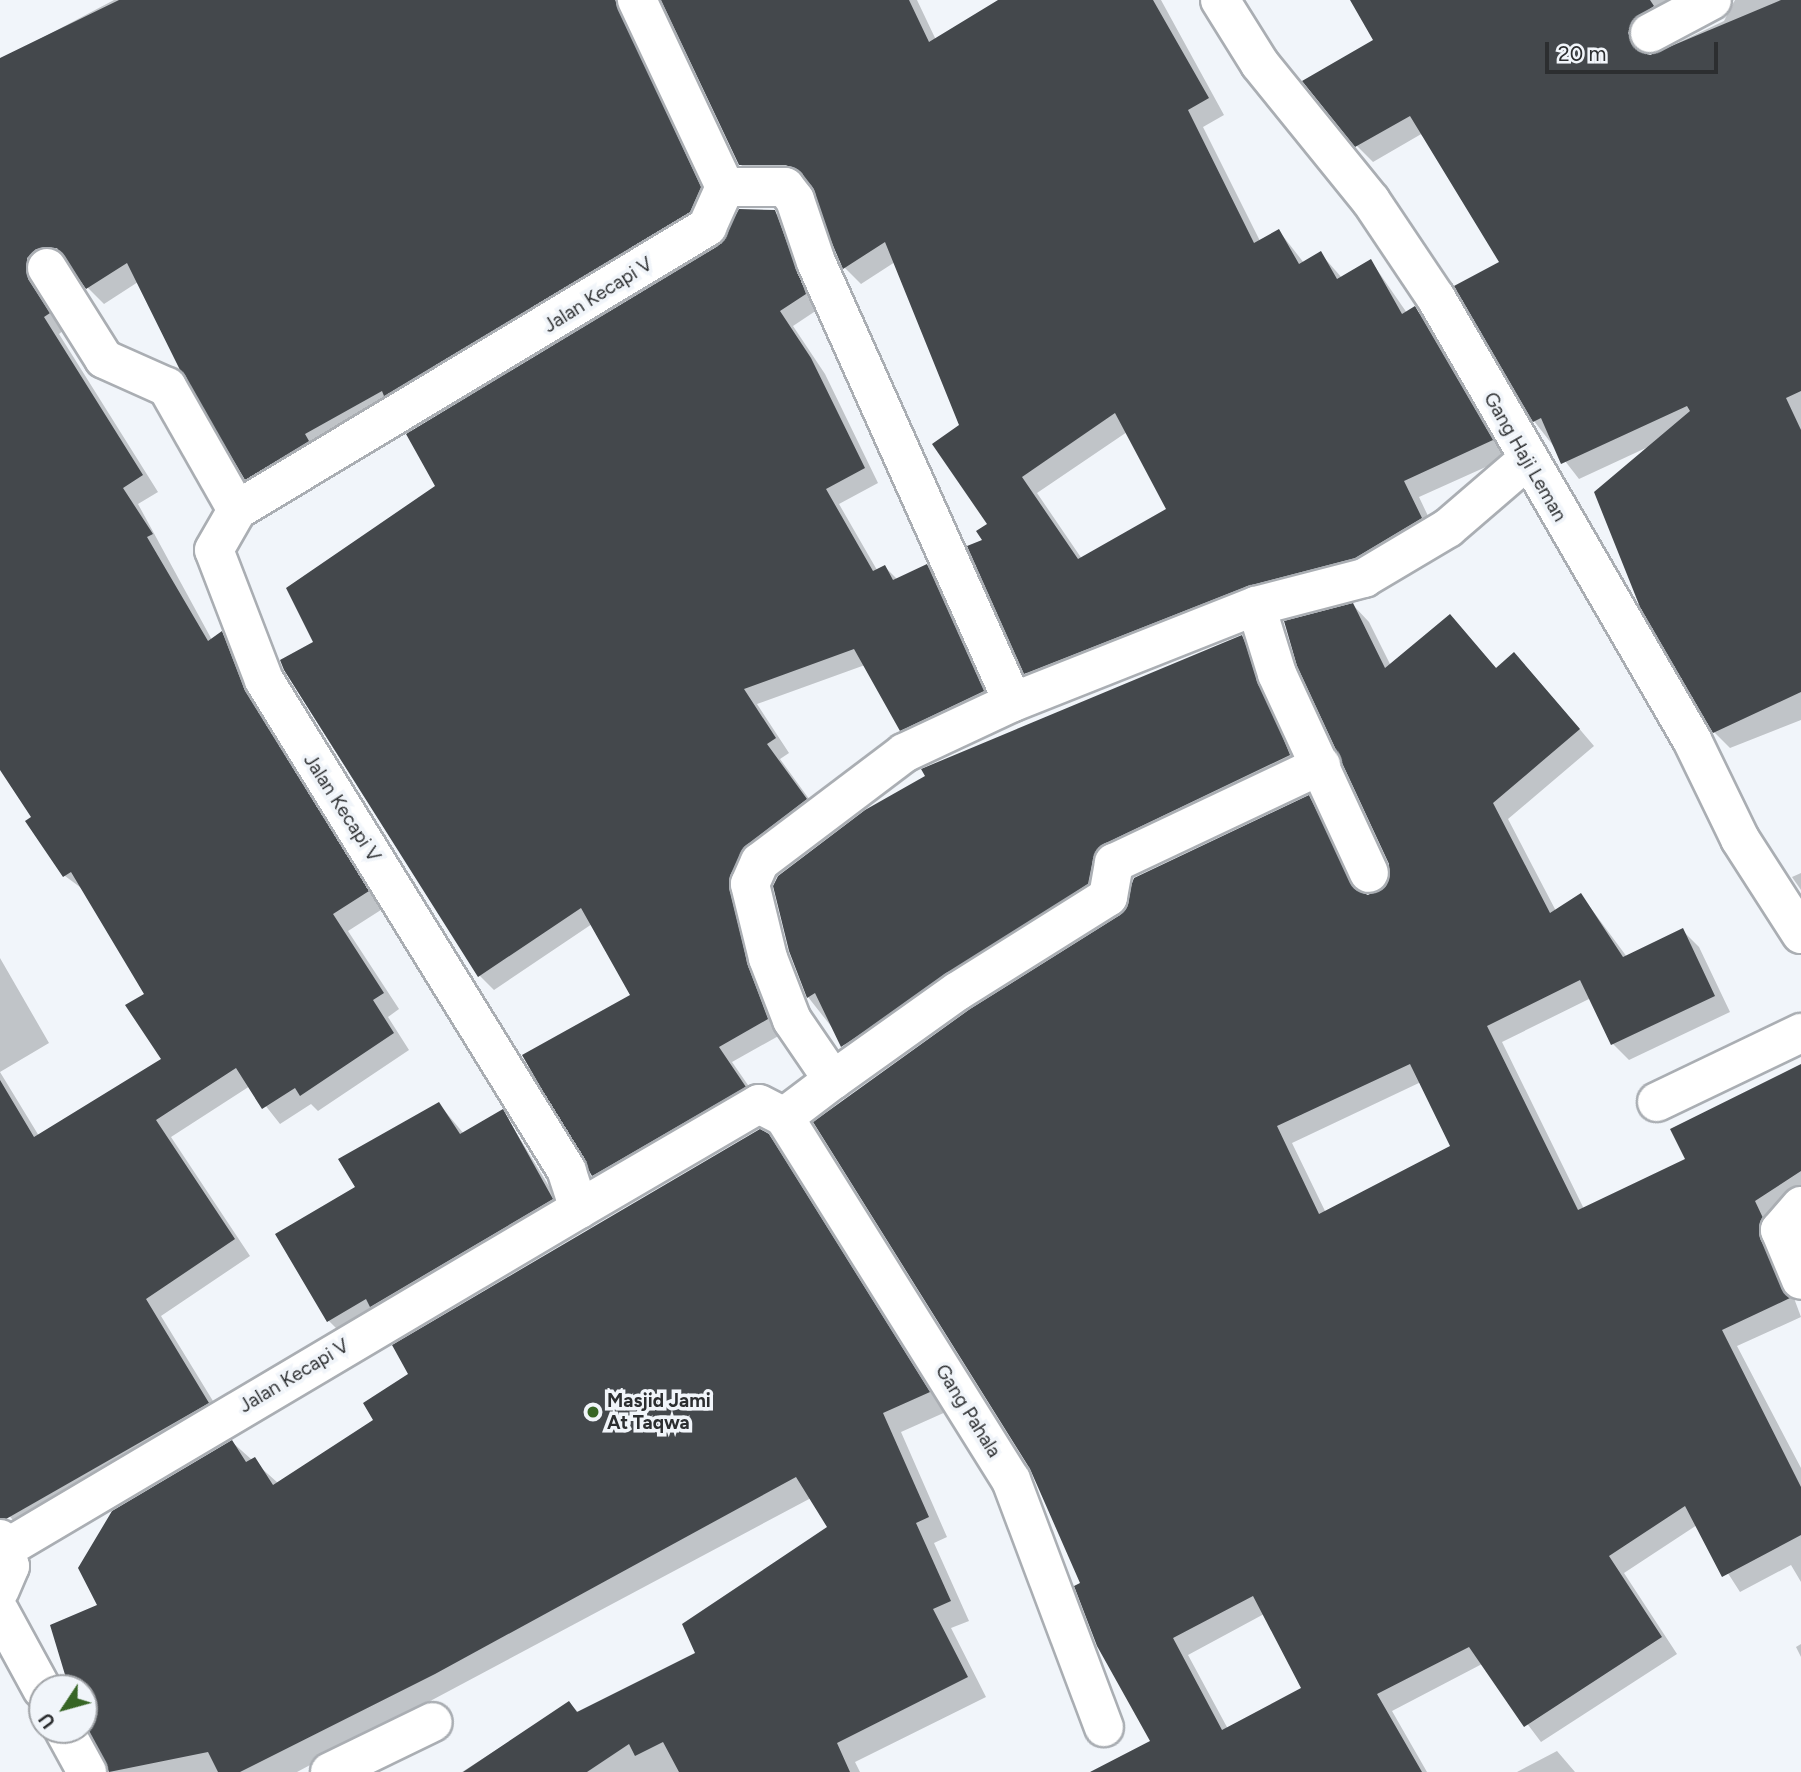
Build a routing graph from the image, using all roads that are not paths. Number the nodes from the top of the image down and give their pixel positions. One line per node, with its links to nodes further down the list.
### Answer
1 (637, 0): 5 (street)
2 (1220, 0): 7 (street, Gang Haji Leman)
3 (1712, 0): 4 (street)
4 (1650, 33)
5 (724, 187): 8 (street, Jalan Kecapi V); 10 (street)
6 (47, 268): 8 (street)
7 (1526, 461): 9 (street); 13 (street, Gang Haji Leman)
8 (237, 510): 19 (street, Jalan Kecapi V)
9 (1256, 606): 10 (street); 11 (street)
10 (1013, 702): 15 (street)
11 (1321, 765): 12 (street); 15 (street)
12 (1369, 873)
13 (1801, 934)
14 (1801, 1033): 16 (street)
15 (833, 1080): 17 (street)
16 (1657, 1102)
17 (784, 1117): 19 (street); 26 (street, Gang Pahala)
18 (1801, 1206): 20 (street)
19 (579, 1209): 21 (street, Jalan Kecapi V)
20 (1801, 1280)
21 (2, 1544): 22 (street)
22 (0, 1590)
23 (0, 1612): 24 (street)
24 (34, 1674)
25 (432, 1721): 29 (street)
26 (1104, 1727)
27 (72, 1744): 28 (street)
28 (87, 1772)
29 (330, 1772)

